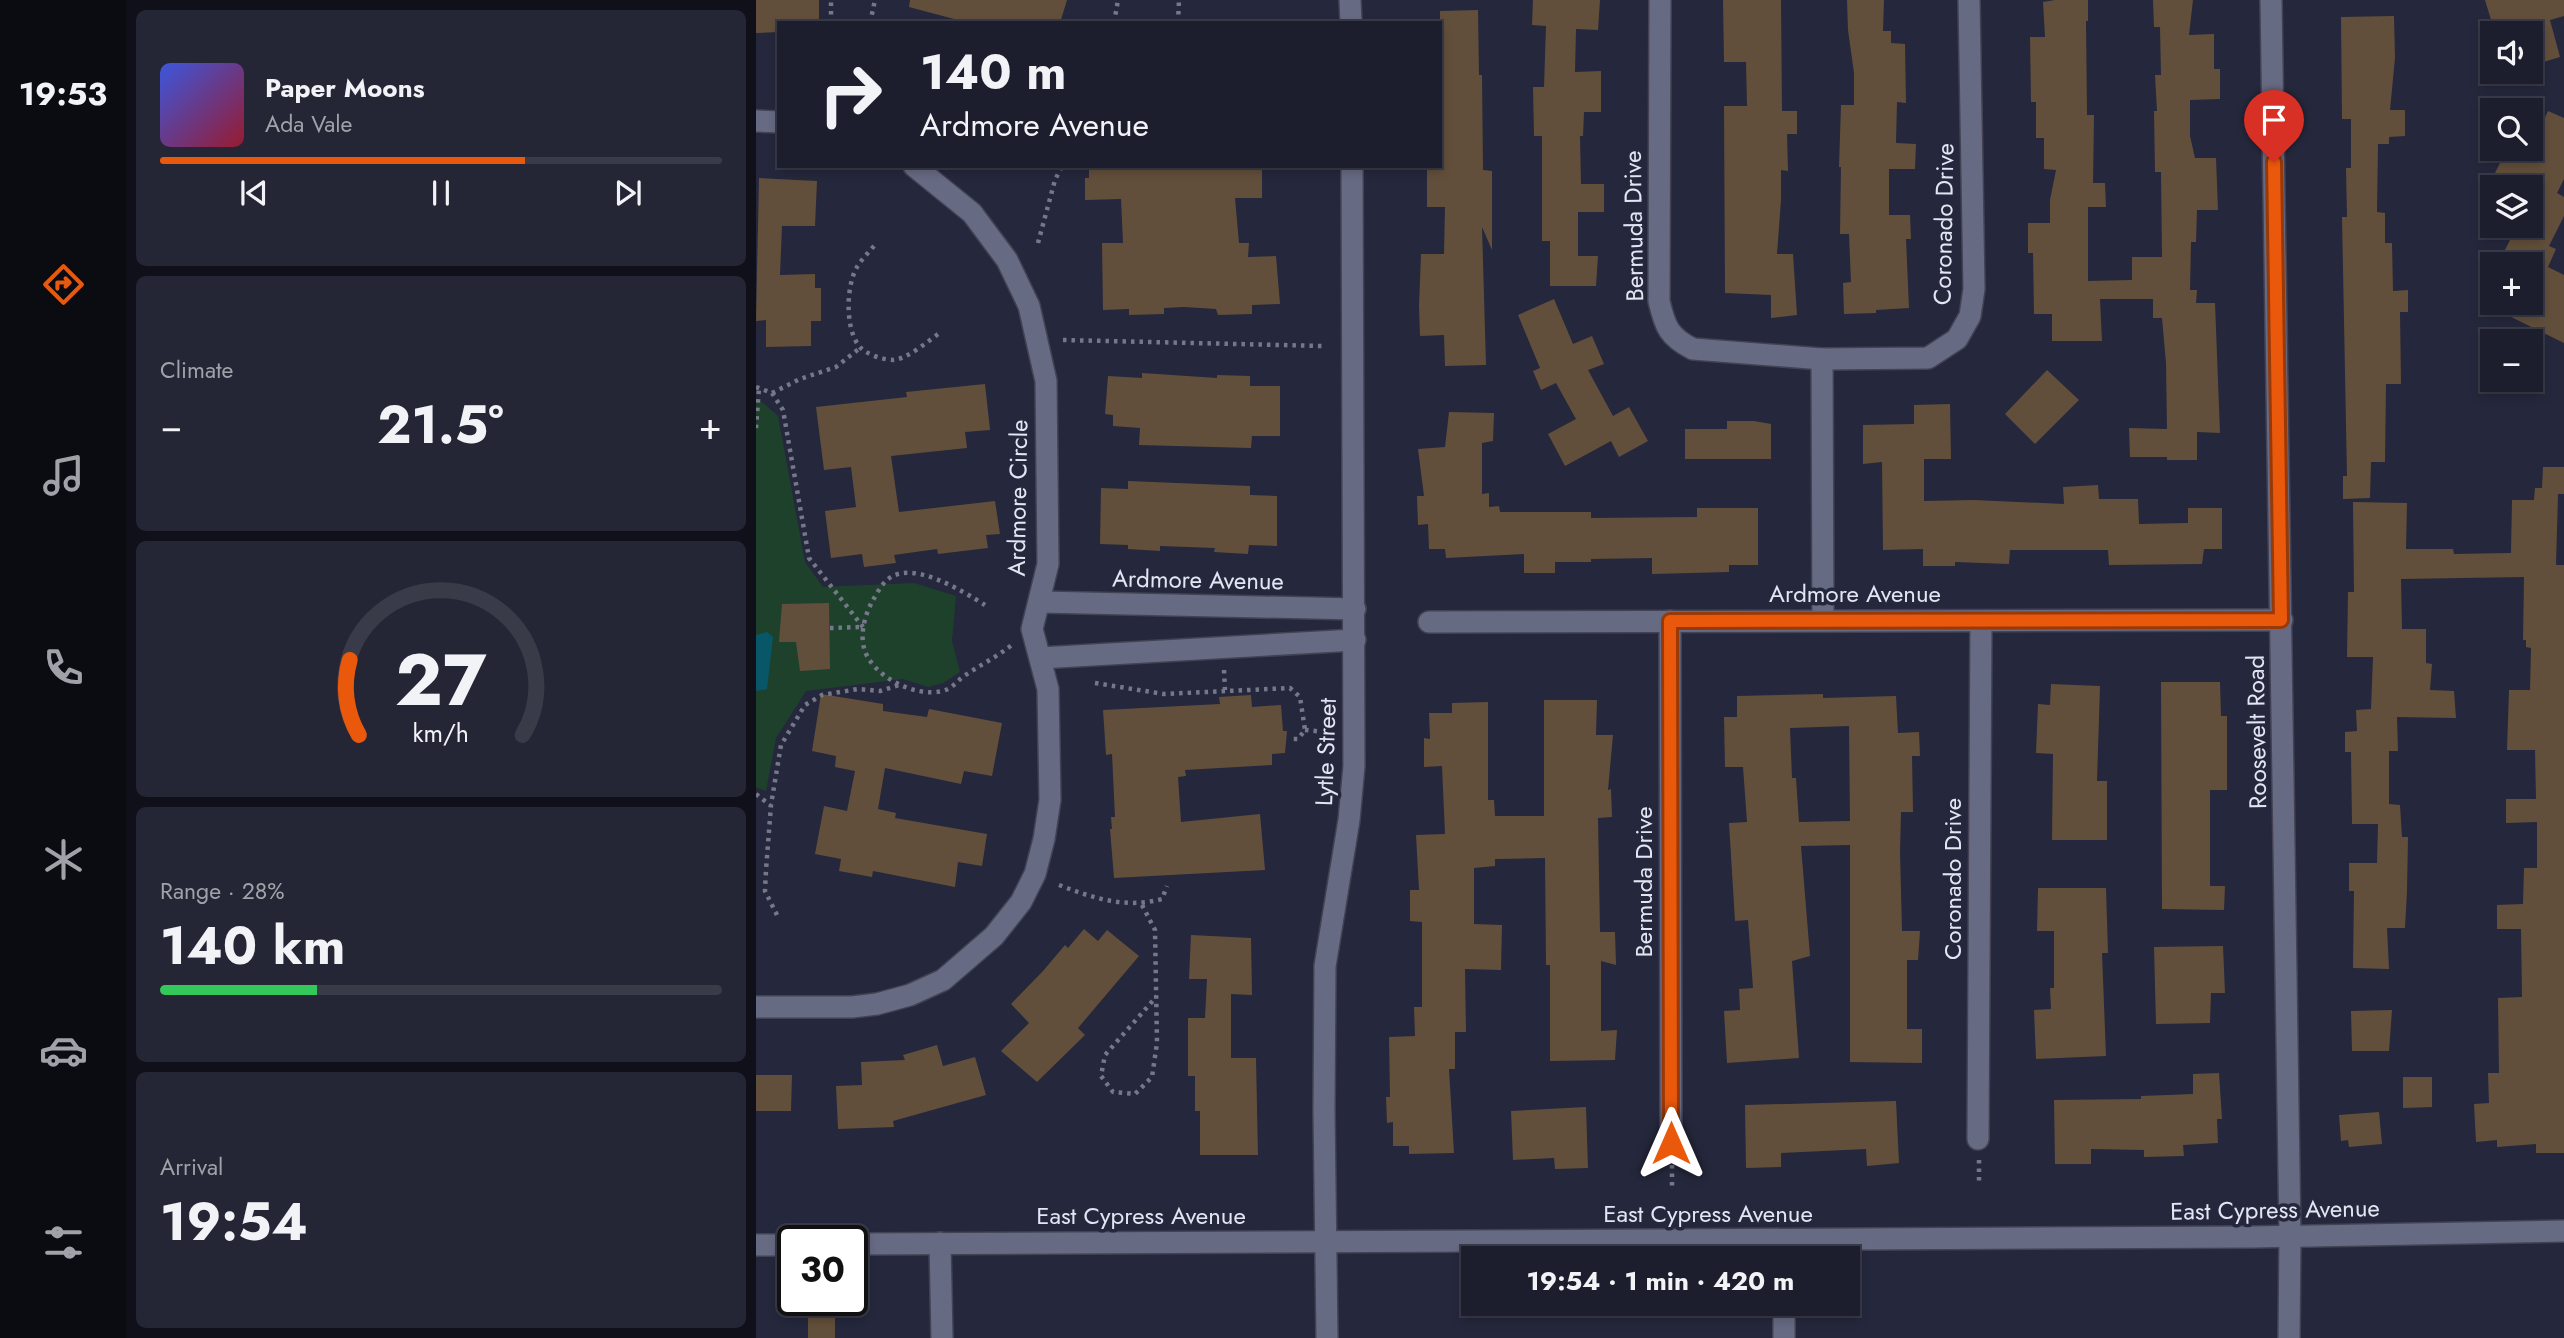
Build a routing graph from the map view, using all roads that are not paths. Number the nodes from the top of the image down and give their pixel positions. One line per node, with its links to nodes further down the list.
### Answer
1 (1350, 0): 5 (street)
2 (1660, 0): 10 (street, Bermuda Drive)
3 (1969, 0): 10 (street, Coronado Drive)
4 (2271, 0): 14 (street, Roosevelt Road)
5 (1351, 21)
6 (756, 121): 7 (street)
7 (777, 122)
8 (916, 168): 11 (street, Ardmore Circle)
9 (1352, 168): 12 (street, Lytle Street)
10 (1822, 359): 13 (street)
11 (1040, 602): 12 (street, Ardmore Avenue); 19 (street, Ardmore Circle)
12 (1355, 608): 18 (street, Lytle Street)
13 (1823, 620): 15 (street, Ardmore Avenue); 16 (street, Ardmore Avenue)
14 (2281, 620): 16 (street, Ardmore Avenue); 24 (street, Roosevelt Road)
15 (1670, 621): 17 (street, Ardmore Avenue); 22 (street, Bermuda Drive)
16 (1981, 621): 21 (street, Coronado Drive)
17 (1429, 622)
18 (1355, 640): 19 (street); 25 (street, Lytle Street)
19 (1040, 658): 20 (street)
20 (756, 1007)
21 (1978, 1139)
22 (1671, 1143)
23 (2564, 1231): 24 (street, East Cypress Avenue)
24 (2290, 1236): 31 (street, East Cypress Avenue); 36 (street, Roosevelt Road)
25 (1326, 1241): 26 (street, East Cypress Avenue); 30 (street, East Cypress Avenue); 34 (street, Lytle Street)
26 (940, 1243): 27 (street, East Cypress Avenue); 33 (street)
27 (868, 1244)
28 (756, 1245): 29 (street)
29 (777, 1245)
30 (1612, 1246)
31 (1860, 1247)
32 (1784, 1316): 35 (street)
33 (942, 1338)
34 (1327, 1338)
35 (1784, 1338)
36 (2289, 1338)

